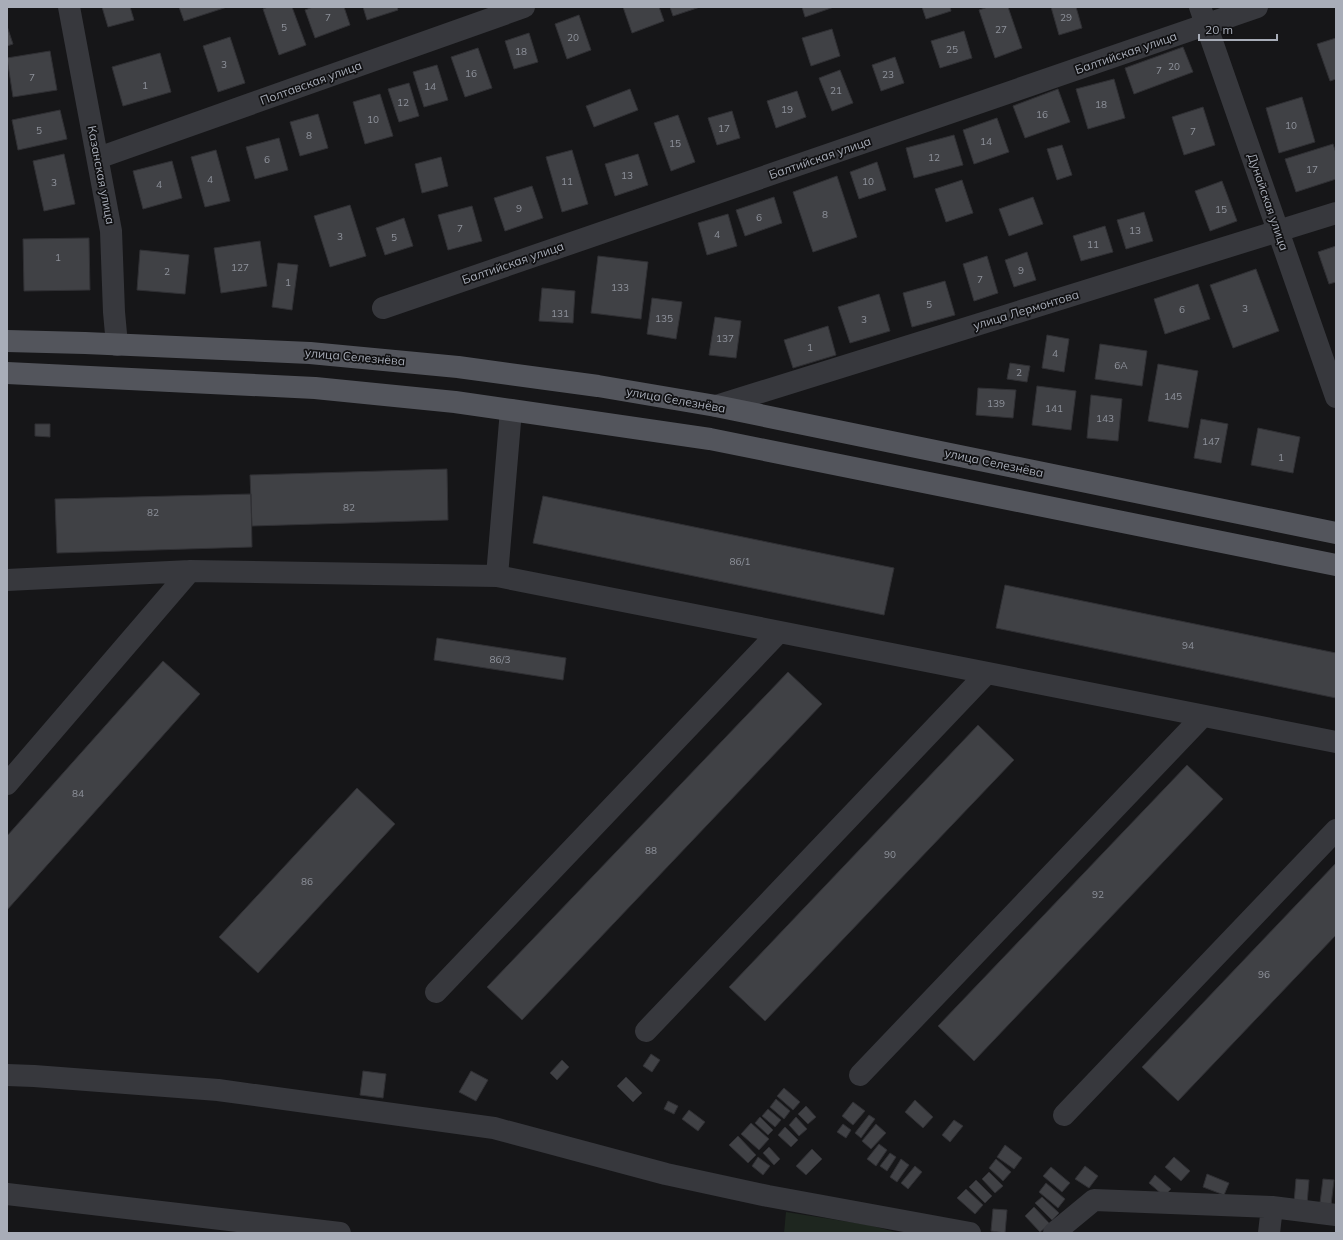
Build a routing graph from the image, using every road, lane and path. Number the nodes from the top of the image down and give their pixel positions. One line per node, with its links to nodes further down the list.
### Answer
1 (69, 7): 5 (street, Казанская улица)
2 (524, 7): 5 (street, Полтавская улица)
3 (1257, 7): 4 (street, Балтийская улица)
4 (1203, 16): 7 (street, Дунайская улица); 8 (street, Балтийская улица)
5 (98, 158): 10 (street, Казанская улица)
6 (1336, 213): 7 (street, улица Лермонтова)
7 (1278, 232): 12 (street, Дунайская улица); 13 (street, улица Лермонтова)
8 (383, 308)
9 (7, 341): 10 (main road, улица Селезнёва)
10 (117, 345): 13 (main road, улица Селезнёва)
11 (7, 374): 14 (main road)
12 (1336, 397)
13 (716, 406): 15 (main road, улица Селезнёва)
14 (511, 410): 16 (main road); 18 (street)
15 (1336, 533)
16 (1336, 565)
17 (190, 571): 18 (street); 19 (street); 24 (street)
18 (498, 576): 20 (street)
19 (7, 580)
20 (779, 632): 21 (street); 26 (street)
21 (987, 673): 22 (street); 27 (street)
22 (1202, 716): 23 (street); 29 (street)
23 (1336, 742)
24 (7, 784)
25 (1336, 830): 30 (street)
26 (436, 992)
27 (646, 1031)
28 (7, 1075): 35 (street)
29 (860, 1075)
30 (1064, 1115)
31 (7, 1194): 34 (street)
32 (1272, 1207): 33 (street); 36 (street); 37 (street)
33 (1336, 1215)
34 (340, 1233)
35 (970, 1233)
36 (1054, 1233)
37 (1268, 1233)

